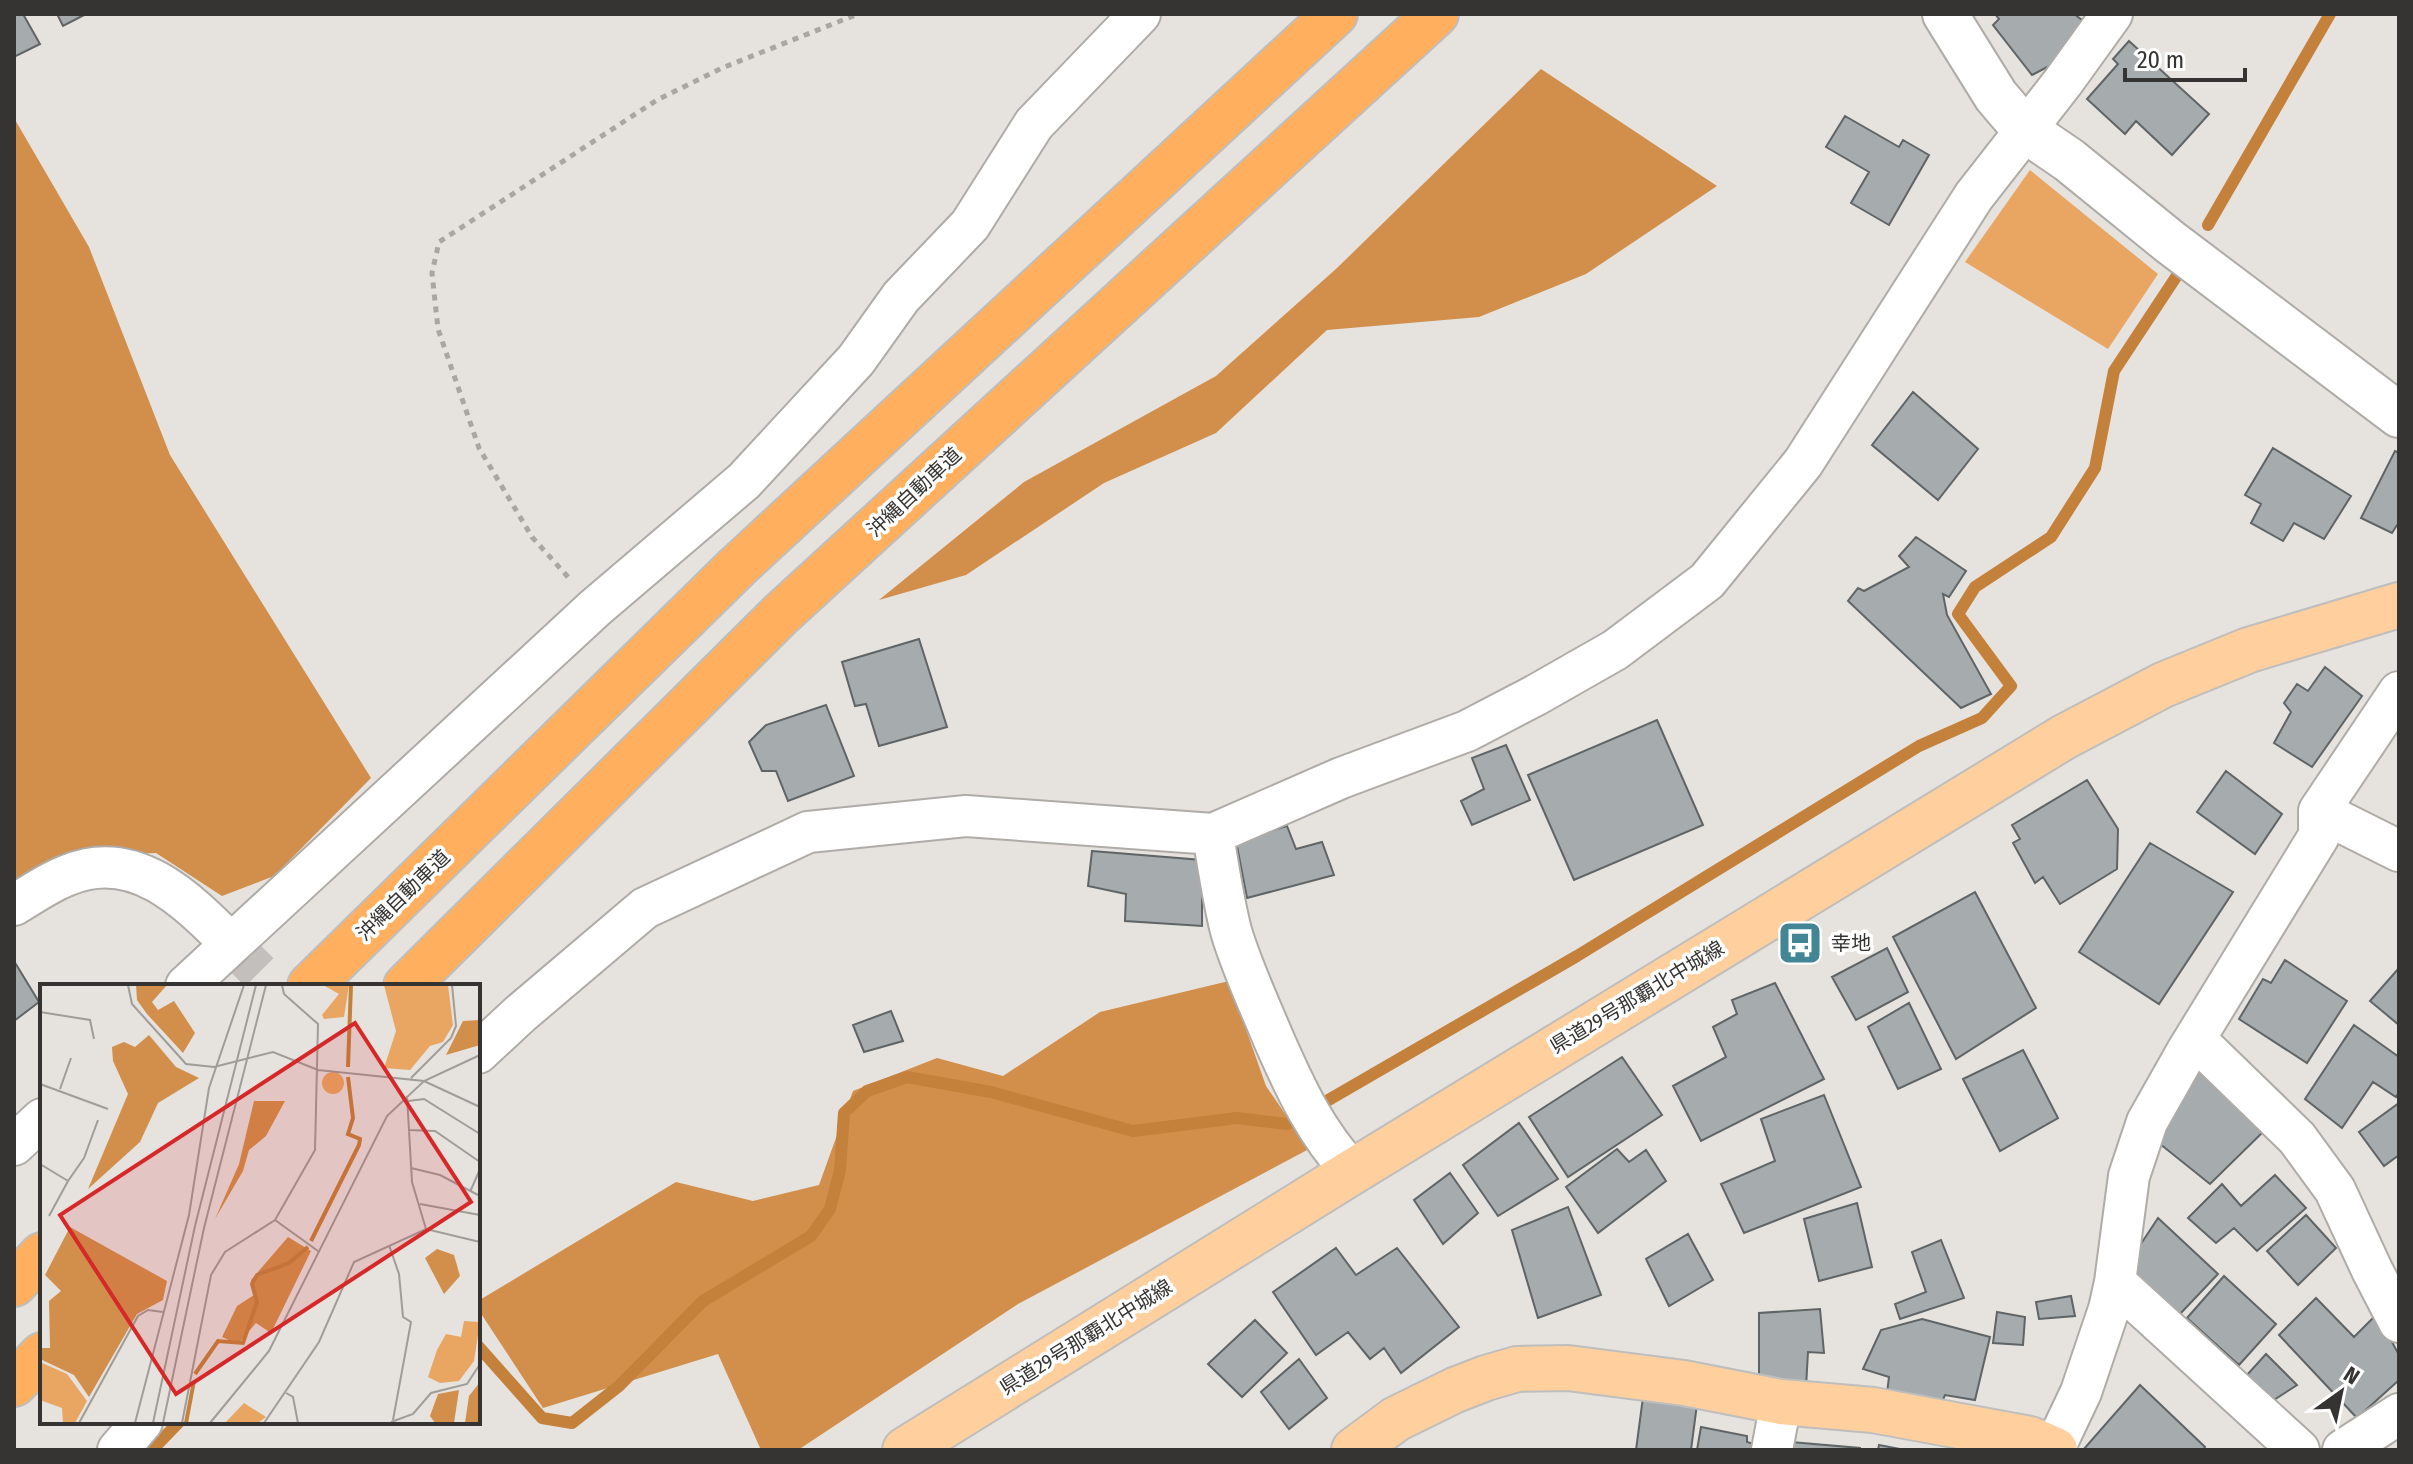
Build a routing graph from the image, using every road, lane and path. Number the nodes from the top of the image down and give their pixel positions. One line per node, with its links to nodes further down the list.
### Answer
1 (858, 14): 10 (path)
2 (1140, 14): 10 (street)
3 (1335, 14): 18 (highway, 沖縄自動車道)
4 (1436, 14): 19 (highway, 沖縄自動車道)
5 (1945, 14): 7 (street)
6 (2112, 14): 7 (street)
7 (2025, 130): 8 (street); 13 (street)
8 (2399, 415)
9 (2399, 605): 24 (main road, 県道29号那覇北中城線)
10 (595, 608): 16 (street)
11 (2399, 692): 12 (street)
12 (2319, 811): 14 (street); 20 (street)
13 (1213, 834): 21 (street); 24 (street)
14 (2399, 851)
15 (14, 905): 16 (street)
16 (231, 944): 17 (street)
17 (188, 984)
18 (312, 984)
19 (408, 984)
20 (2195, 1039): 26 (street); 28 (street)
21 (480, 1051)
22 (40, 1121): 23 (street)
23 (14, 1145)
24 (1352, 1172): 35 (main road, 県道29号那覇北中城線)
25 (40, 1257): 27 (highway)
26 (2115, 1282): 38 (street); 39 (street)
27 (14, 1284)
28 (2399, 1322)
29 (40, 1357): 30 (highway)
30 (14, 1384)
31 (1781, 1402): 36 (main road); 37 (street); 38 (main road)
32 (2399, 1414): 40 (street)
33 (140, 1424): 34 (street)
34 (118, 1450)
35 (905, 1450)
36 (1354, 1450)
37 (1772, 1450)
38 (2055, 1450)
39 (2299, 1450)
40 (2343, 1450)

